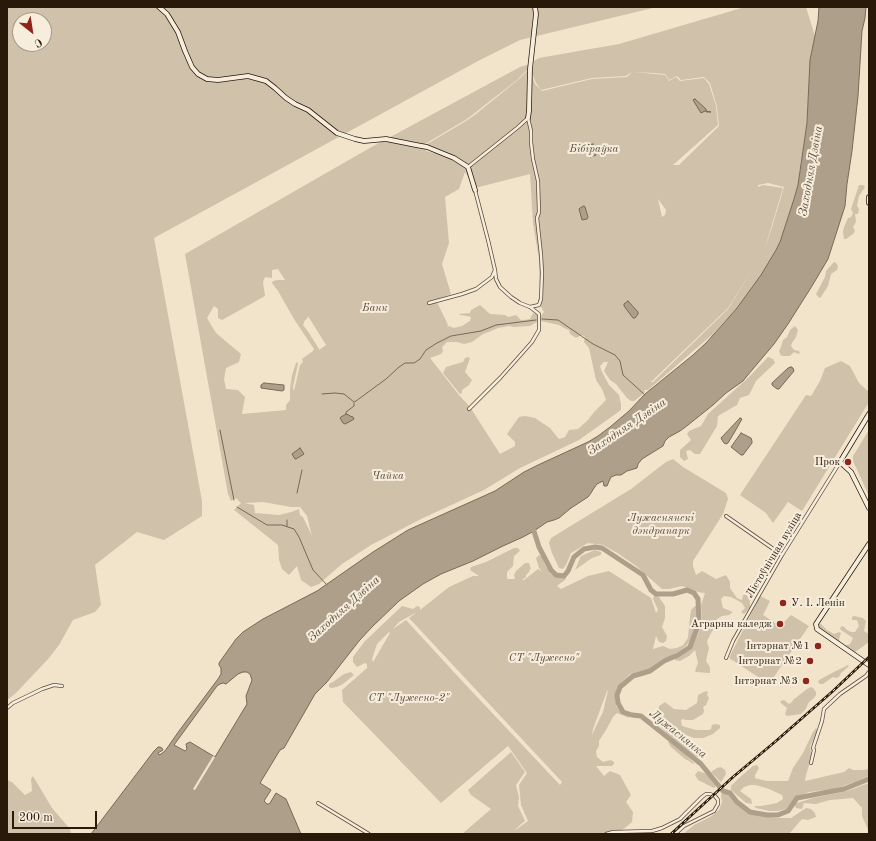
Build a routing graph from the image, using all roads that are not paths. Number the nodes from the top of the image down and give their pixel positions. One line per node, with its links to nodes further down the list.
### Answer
1 (159, 7): 4 (street)
2 (535, 7): 3 (street)
3 (528, 118): 4 (street); 10 (street)
4 (468, 167): 5 (street)
5 (475, 190): 8 (street)
6 (869, 196): 7 (street)
7 (869, 203)
8 (495, 270): 9 (street); 11 (street)
9 (429, 303)
10 (539, 305): 11 (street); 12 (street)
11 (530, 307): 12 (street)
12 (539, 314): 13 (street)
13 (468, 409)
14 (869, 414): 15 (street)
15 (840, 462): 16 (street); 19 (street, Лістоўнічная вуліца)
16 (869, 508)
17 (726, 516): 19 (street)
18 (869, 544): 21 (street)
19 (782, 554): 20 (street, Лістоўнічная вуліца)
20 (726, 658)
21 (869, 665)
22 (869, 672): 25 (street)
23 (62, 686): 24 (street)
24 (7, 708)
25 (811, 763)
26 (318, 803): 27 (street)
27 (369, 834)
28 (606, 834): 29 (street)
29 (675, 834)

